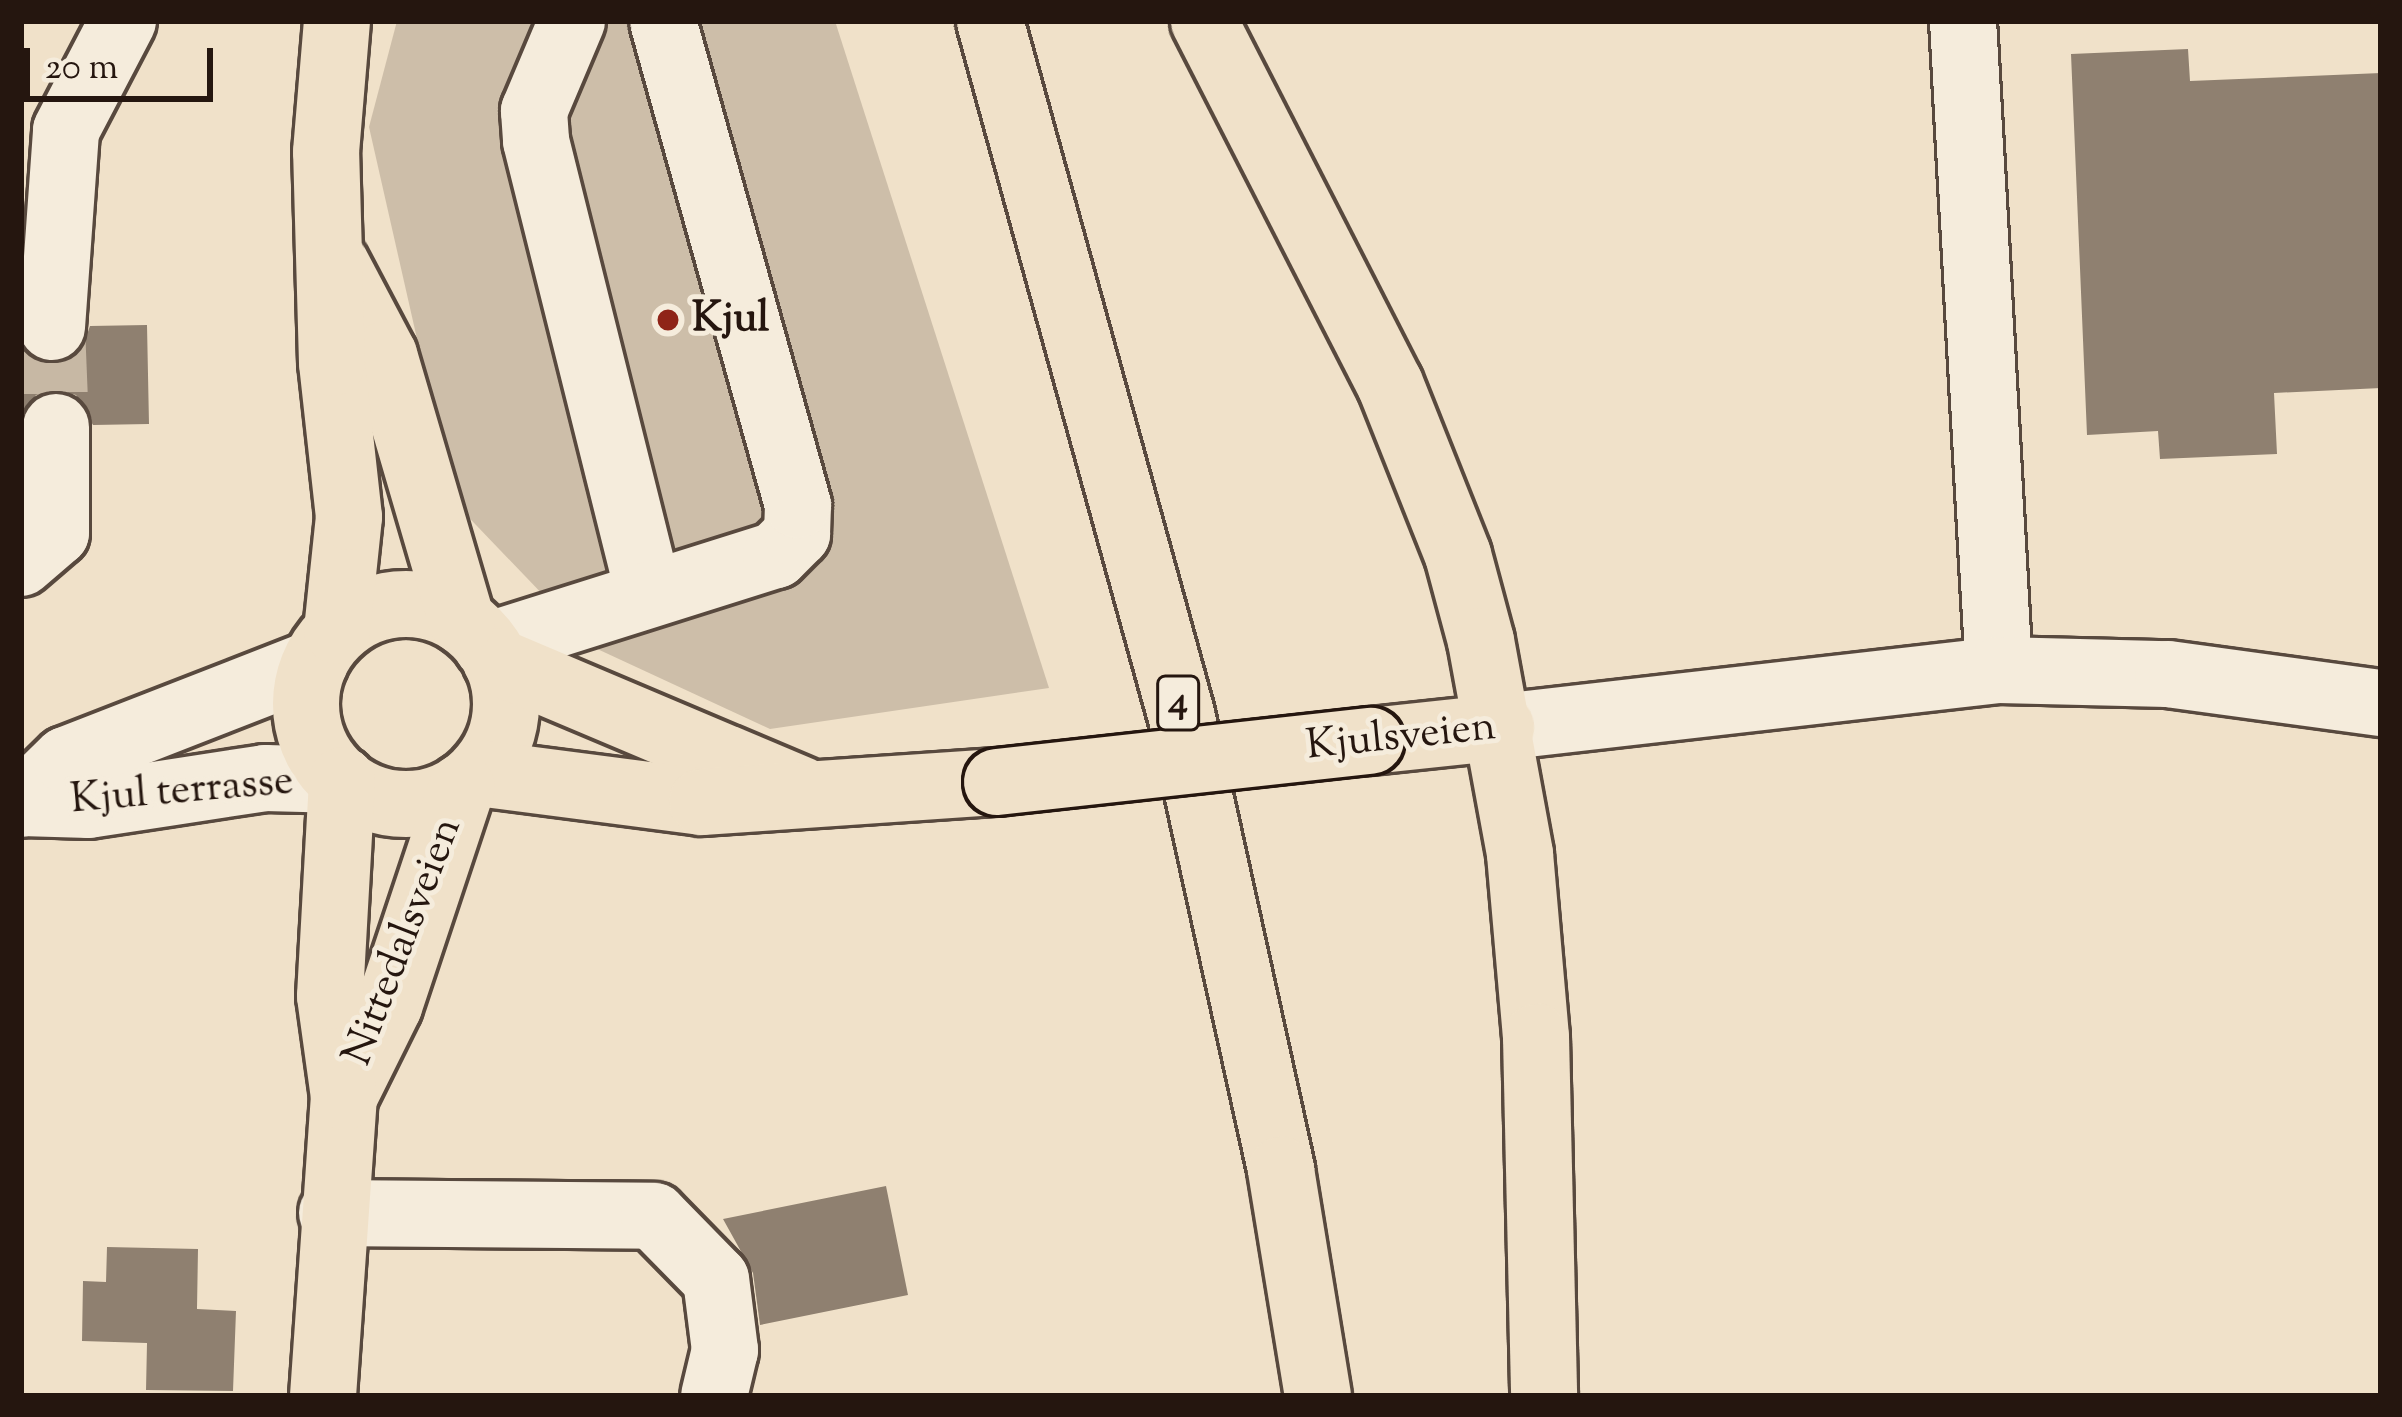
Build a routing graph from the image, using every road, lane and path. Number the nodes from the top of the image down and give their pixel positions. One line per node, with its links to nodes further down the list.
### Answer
1 (123, 21): 9 (street)
2 (337, 21): 8 (main road)
3 (572, 21): 12 (street)
4 (663, 21): 12 (street)
5 (990, 21): 26 (main road, 4)
6 (1204, 21): 17 (main road)
7 (1963, 21): 15 (street)
8 (334, 260): 13 (main road); 14 (main road)
9 (52, 327)
10 (56, 427): 11 (street)
11 (21, 563)
12 (648, 589): 13 (street)
13 (482, 643): 14 (main road); 19 (main road); 20 (main road, Kjulsveien)
14 (326, 647): 18 (main road); 21 (street, Kjul terrasse)
15 (1999, 670): 16 (street, Kjulsveien); 17 (street, Kjulsveien)
16 (2381, 703)
17 (1502, 727): 20 (main road, Kjulsveien, bridge); 27 (main road)
18 (341, 780): 19 (main road); 21 (street, Kjul terrasse); 22 (main road, Nittedalsveien)
19 (471, 780): 20 (main road, Kjulsveien); 22 (main road, Nittedalsveien)
20 (802, 790)
21 (21, 803)
22 (344, 1097): 23 (main road, Nittedalsveien)
23 (332, 1213): 24 (main road, Nittedalsveien); 25 (street)
24 (323, 1396)
25 (714, 1396)
26 (1318, 1396)
27 (1544, 1396)

